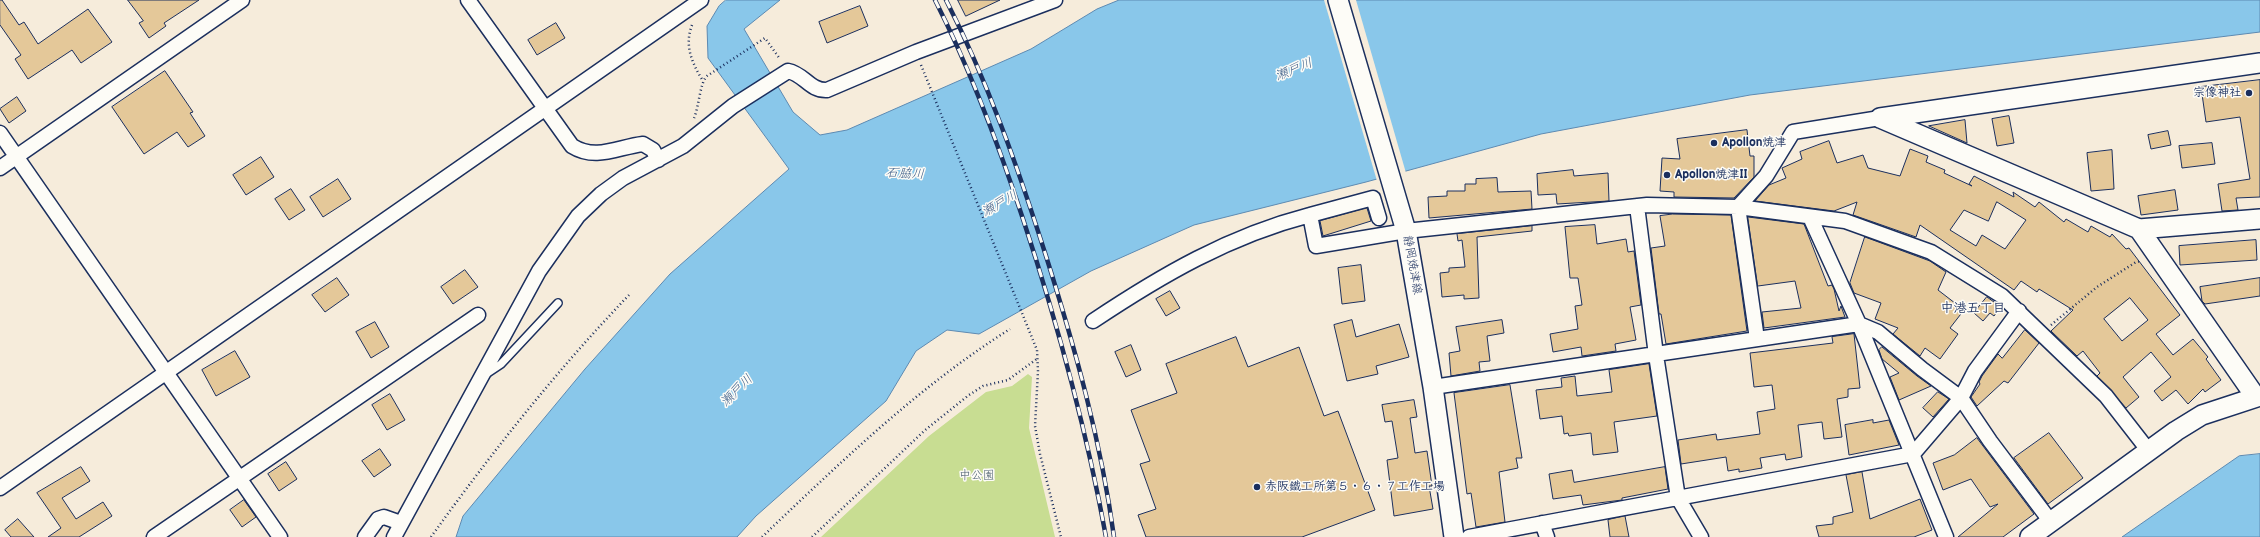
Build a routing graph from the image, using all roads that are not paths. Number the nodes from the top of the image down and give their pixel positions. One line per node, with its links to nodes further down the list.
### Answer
1 (242, 0): 10 (street)
2 (468, 0): 7 (street)
3 (1055, 0): 11 (street)
4 (1338, 0): 19 (street, 静岡焼津線)
5 (699, 1): 7 (street)
6 (2260, 63): 8 (street)
7 (545, 109): 11 (street); 28 (street)
8 (1880, 118): 14 (street); 20 (street)
9 (0, 133): 10 (street)
10 (16, 156): 12 (street); 28 (street)
11 (658, 160): 29 (street)
12 (0, 168)
13 (1637, 206): 14 (street); 19 (street); 27 (street)
14 (1738, 207): 16 (street); 26 (street)
15 (1310, 215): 17 (street); 19 (street); 24 (street)
16 (1810, 217): 22 (street); 25 (street)
17 (1379, 218)
18 (2260, 219): 20 (street)
19 (1405, 224): 30 (street, 静岡焼津線)
20 (2139, 229): 31 (street)
21 (558, 303): 29 (lane)
22 (2019, 311): 32 (street); 33 (street)
23 (478, 315): 35 (street)
24 (1093, 321)
25 (1858, 324): 26 (street); 32 (street); 34 (street)
26 (1757, 339): 27 (street)
27 (1656, 355): 30 (street); 37 (street)
28 (167, 373): 35 (street); 36 (street)
29 (480, 379): 39 (street)
30 (1433, 387): 45 (street, 静岡焼津線)
31 (2257, 396): 33 (street)
32 (1961, 398): 34 (street); 38 (street)
33 (2148, 450): 38 (street)
34 (1913, 454): 37 (street); 49 (street)
35 (240, 477): 41 (street); 42 (street)
36 (0, 488)
37 (1678, 498): 40 (street); 48 (street)
38 (2051, 522): 50 (street)
39 (401, 523): 43 (street); 44 (street)
40 (1542, 523): 46 (street); 47 (street)
41 (154, 537)
42 (280, 537)
43 (365, 537)
44 (394, 537)
45 (1454, 537)
46 (1469, 537)
47 (1547, 537)
48 (1701, 537)
49 (1946, 537)
50 (2030, 537)

